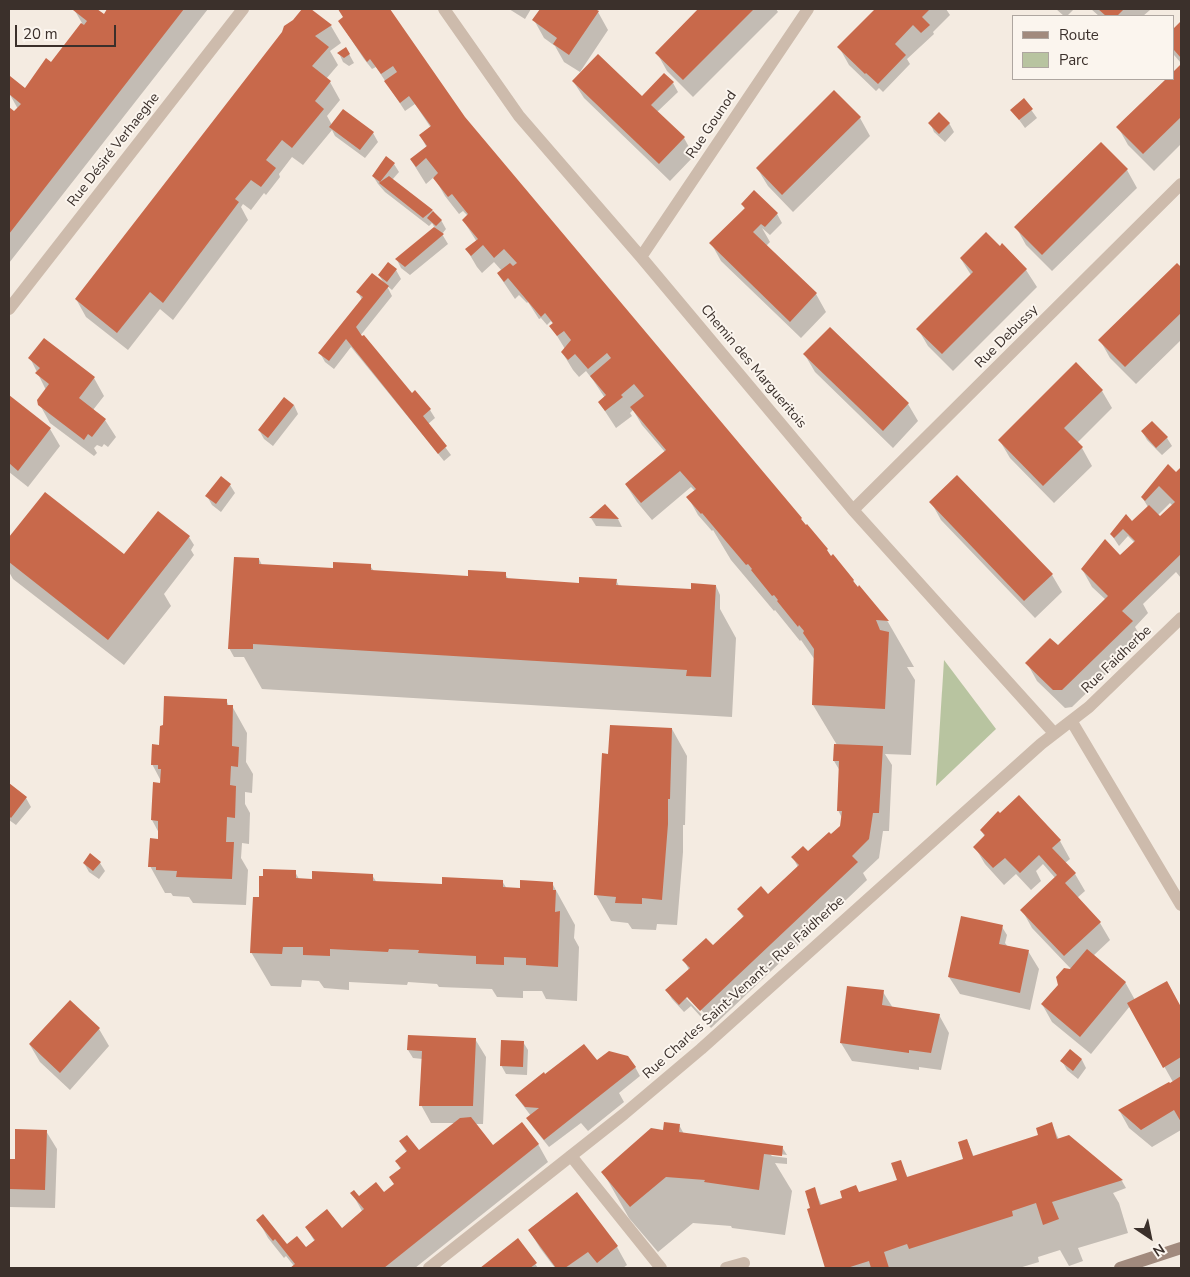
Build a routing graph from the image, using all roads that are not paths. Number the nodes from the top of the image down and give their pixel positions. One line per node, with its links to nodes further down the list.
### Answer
1 (243, 9): 6 (street, Rue Désiré Verhaeghe)
2 (444, 9): 5 (street, Chemin des Margueritois)
3 (808, 9): 5 (street, Rue Gounod)
4 (1181, 184): 7 (street, Rue Debussy)
5 (641, 257): 7 (street, Chemin des Margueritois)
6 (9, 309)
7 (853, 510): 10 (street, Chemin des Margueritois)
8 (1181, 618): 9 (street, Rue Faidherbe)
9 (1072, 722): 10 (street, Rue Charles Saint-Venant - Rue Faidherbe); 11 (street)
10 (1054, 733): 12 (street, Rue Charles Saint-Venant - Rue Faidherbe)
11 (1181, 906)
12 (571, 1156): 15 (street, Rue Charles Saint-Venant - Rue Faidherbe); 16 (street)
13 (1181, 1248): 18 (main road)
14 (744, 1262): 17 (street)
15 (429, 1268)
16 (661, 1268)
17 (726, 1268)
18 (1120, 1268)

